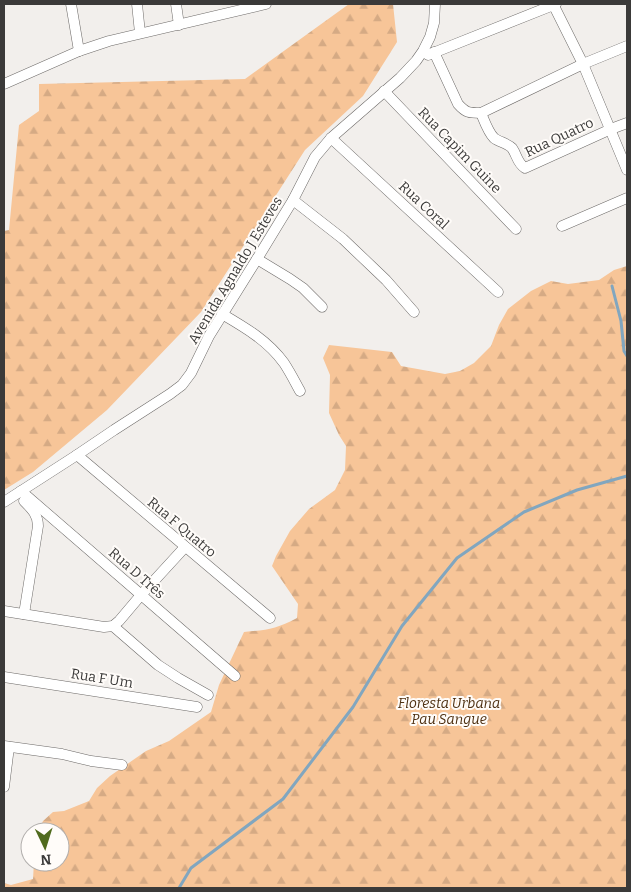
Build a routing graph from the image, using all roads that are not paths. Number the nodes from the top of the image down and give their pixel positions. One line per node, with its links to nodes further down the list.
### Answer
1 (71, 4): 10 (street)
2 (137, 4): 8 (street)
3 (176, 4): 7 (street)
4 (266, 4): 7 (street)
5 (435, 4): 12 (street, Avenida Agnaldo J Esteves)
6 (554, 4): 11 (street); 13 (street)
7 (179, 25): 8 (street)
8 (140, 33): 10 (street)
9 (627, 46): 13 (street)
10 (79, 51): 14 (street)
11 (434, 52): 12 (street); 16 (street)
12 (416, 61): 15 (street, Avenida Agnaldo J Esteves)
13 (583, 64): 16 (street); 18 (street)
14 (4, 84)
15 (384, 91): 19 (street, Avenida Agnaldo J Esteves); 24 (street, Rua Capim Guine)
16 (481, 113): 18 (street, Rua Quatro)
17 (627, 123): 18 (street)
18 (610, 129): 20 (street)
19 (332, 138): 22 (street, Avenida Agnaldo J Esteves); 26 (street, Rua Coral)
20 (627, 170)
21 (627, 198): 23 (street)
22 (293, 200): 25 (street, Avenida Agnaldo J Esteves); 28 (street)
23 (562, 226)
24 (516, 229)
25 (257, 259): 27 (street); 29 (street, Avenida Agnaldo J Esteves)
26 (498, 292)
27 (322, 307)
28 (414, 312)
29 (222, 314): 30 (street); 31 (street, Avenida Agnaldo J Esteves)
30 (300, 391)
31 (77, 455): 32 (street, Avenida Agnaldo J Esteves); 34 (street, Rua F Quatro)
32 (19, 492): 33 (street, Avenida Agnaldo J Esteves); 35 (street, Rua D Três); 37 (street)
33 (4, 502)
34 (184, 547): 35 (street); 38 (street, Rua F Quatro)
35 (141, 595): 39 (street); 41 (street, Rua D Três)
36 (4, 611): 37 (street)
37 (24, 614): 39 (street)
38 (270, 618)
39 (113, 626): 42 (street)
40 (4, 676): 43 (street, Rua F Um)
41 (235, 676)
42 (208, 695)
43 (196, 707)
44 (6, 746): 45 (street); 46 (street)
45 (122, 765)
46 (4, 787)

